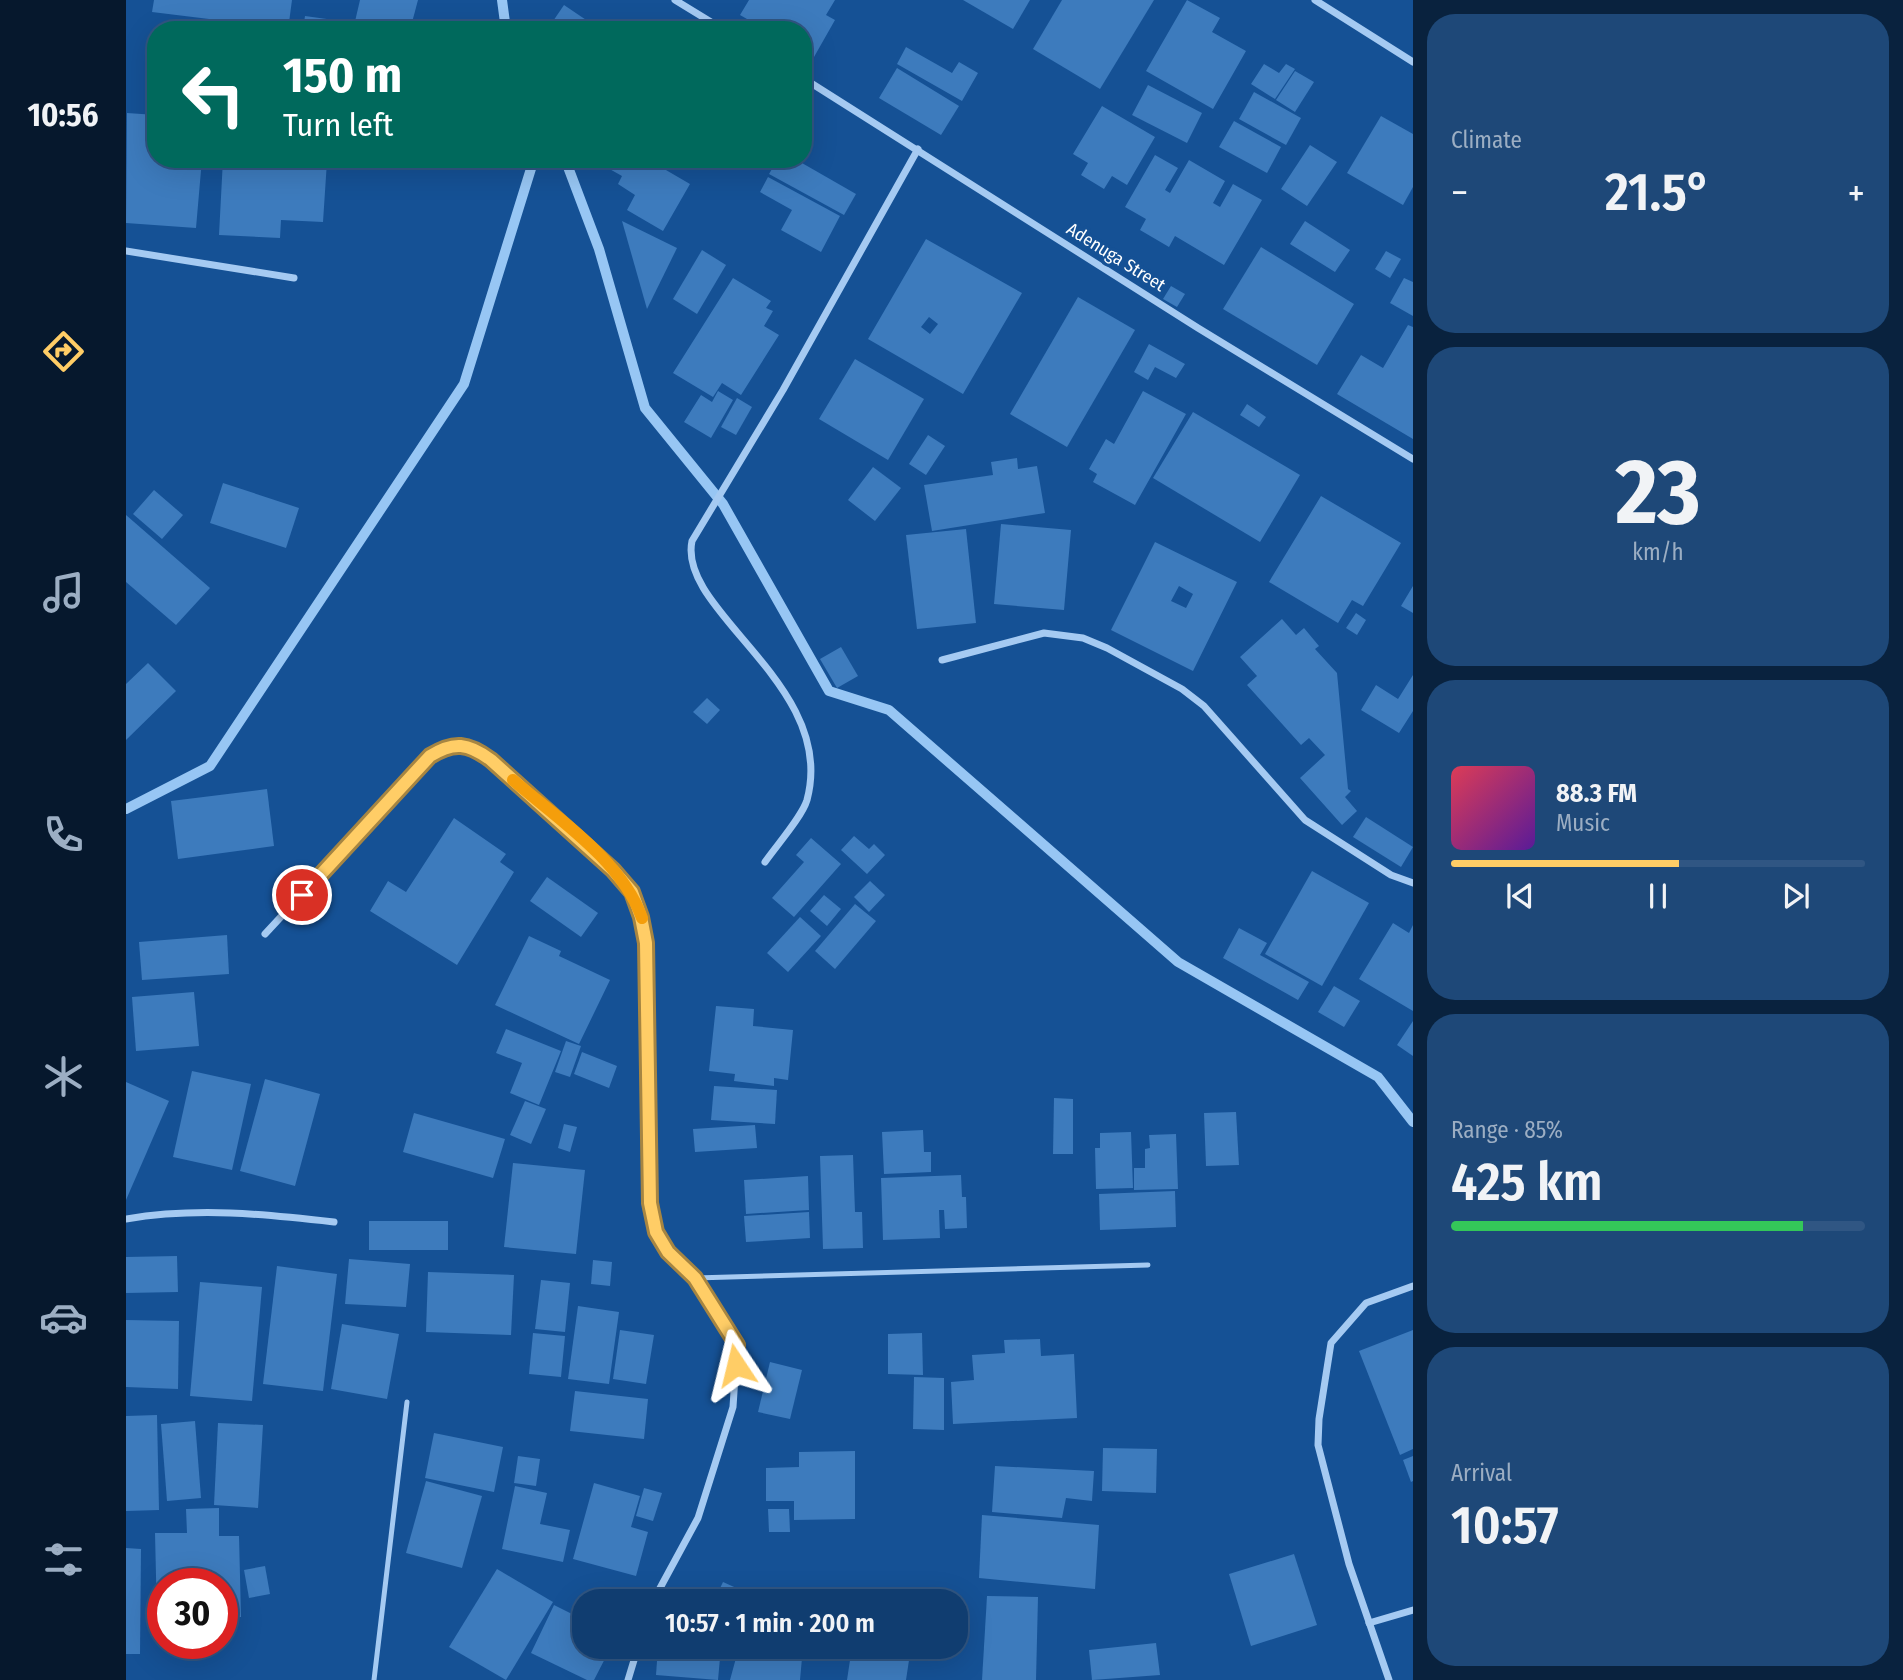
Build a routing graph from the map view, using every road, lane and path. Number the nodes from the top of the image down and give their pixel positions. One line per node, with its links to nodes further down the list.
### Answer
1 (675, 0): 3 (street)
2 (1315, 0): 4 (street)
3 (709, 21)
4 (1413, 62)
5 (812, 84): 6 (street, Adenuga Street)
6 (918, 149): 9 (street, Adenuga Street); 11 (street)
7 (126, 251): 8 (street)
8 (294, 278)
9 (1413, 459)
10 (942, 660): 12 (street)
11 (765, 862)
12 (1413, 883)
13 (265, 934): 17 (street)
14 (126, 1219): 15 (street)
15 (334, 1222)
16 (1148, 1265): 17 (lane)
17 (695, 1278): 20 (street)
18 (1413, 1286): 22 (street)
19 (407, 1402): 24 (lane)
20 (660, 1589)
21 (1413, 1610): 22 (street)
22 (1369, 1623): 26 (street)
23 (634, 1659): 25 (street)
24 (374, 1680)
25 (628, 1680)
26 (1389, 1680)

